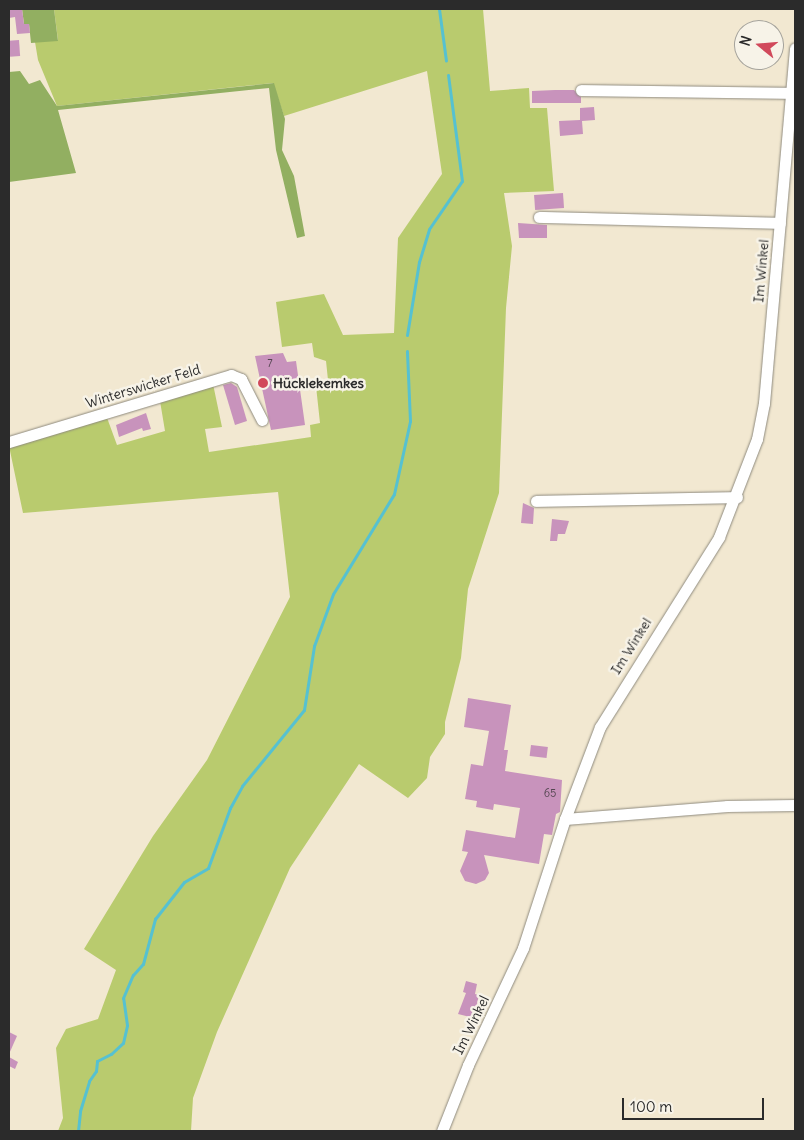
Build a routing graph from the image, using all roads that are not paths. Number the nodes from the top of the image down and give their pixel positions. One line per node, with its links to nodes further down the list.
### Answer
1 (795, 48): 3 (street, Im Winkel)
2 (581, 90): 3 (street)
3 (793, 93): 5 (street, Im Winkel)
4 (539, 217): 5 (street, Im Winkel)
5 (780, 223): 8 (street, Im Winkel)
6 (262, 420): 7 (street, Winterswicker Feld)
7 (9, 442)
8 (737, 497): 9 (street); 11 (street, Im Winkel)
9 (536, 501)
10 (795, 805): 11 (street)
11 (565, 819): 12 (street, Im Winkel)
12 (442, 1131)

